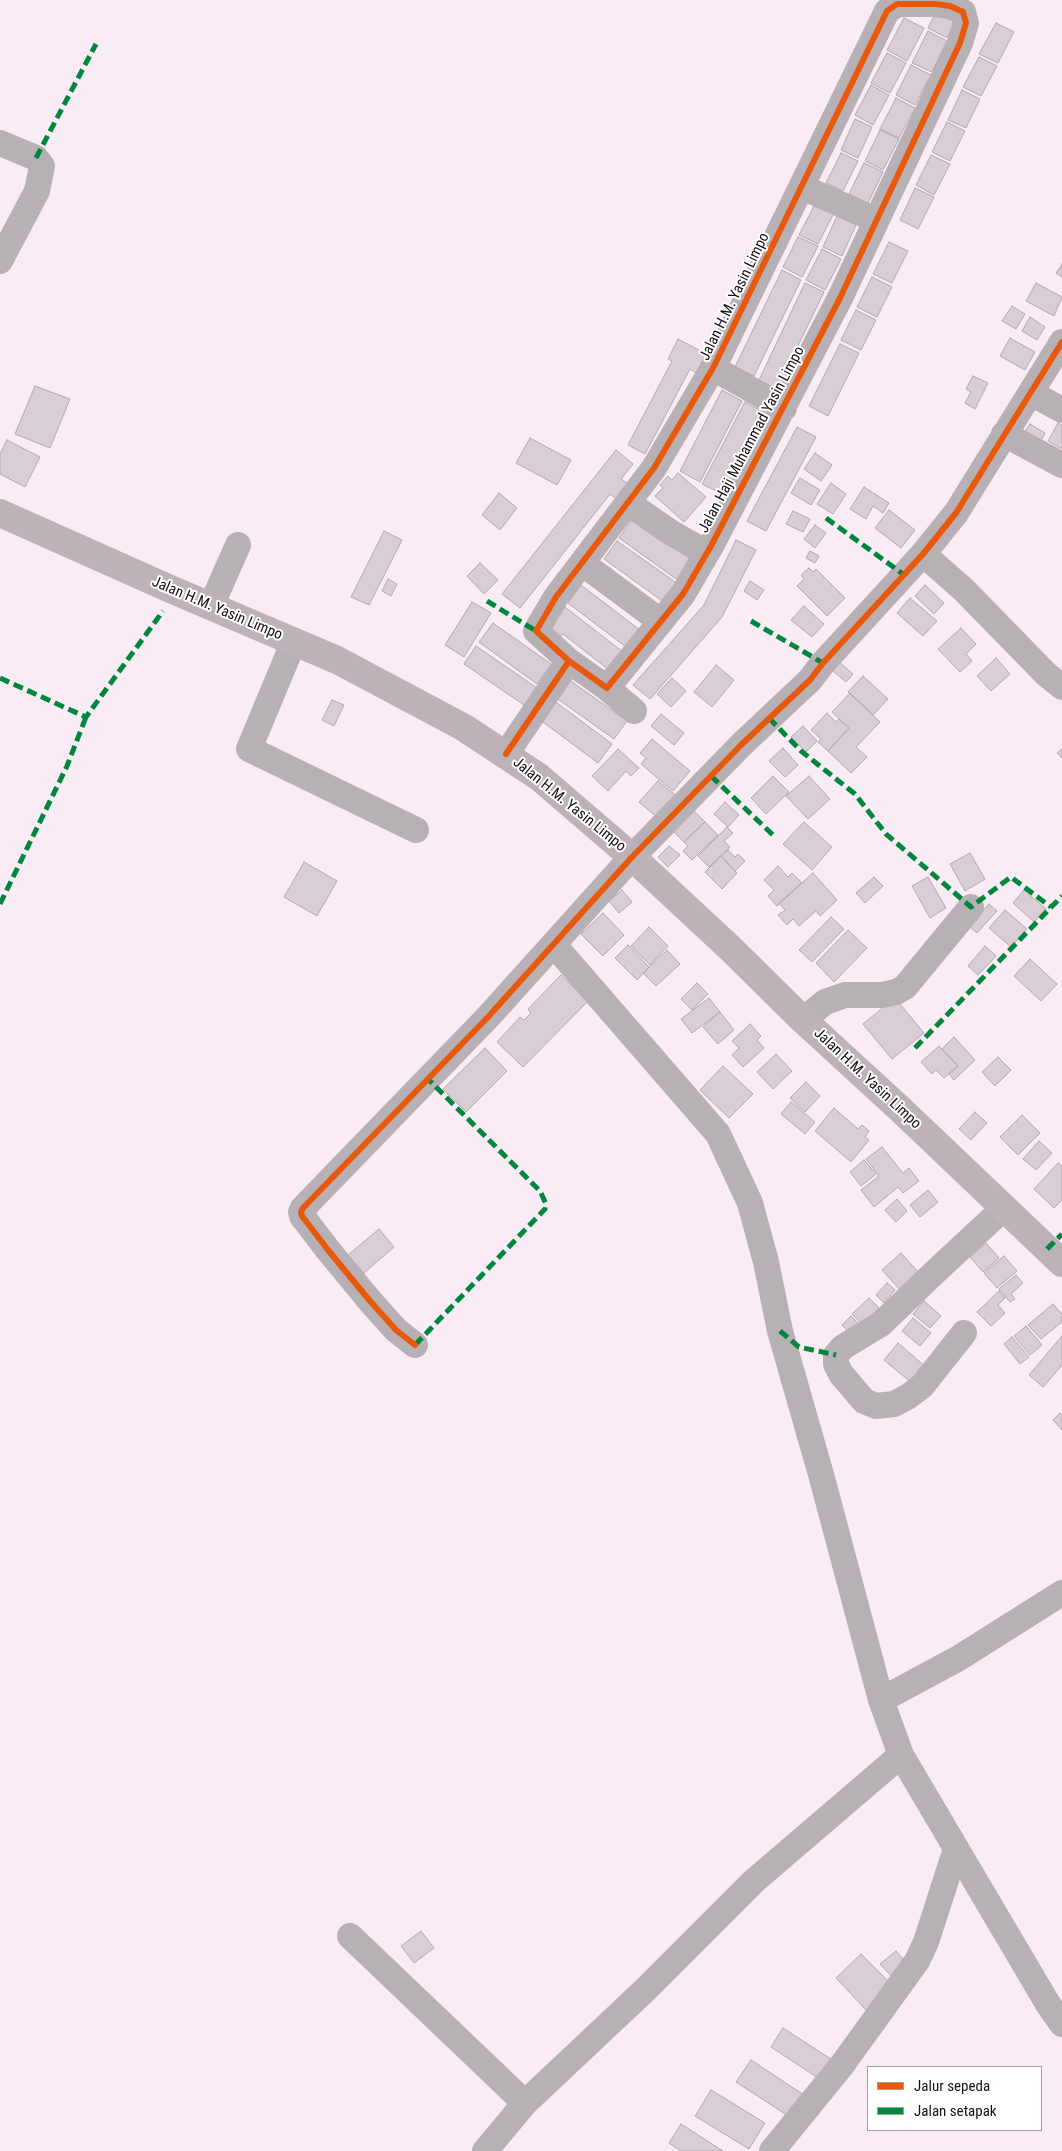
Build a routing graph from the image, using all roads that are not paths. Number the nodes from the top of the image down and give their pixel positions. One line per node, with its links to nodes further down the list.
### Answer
1 (960, 43): 3 (street, Jalan H.M. Yasin Limpo); 4 (street, Jalan Haji Muhammad Yasin Limpo)
2 (0, 143): 5 (street)
3 (802, 187): 4 (street); 7 (street, Jalan H.M. Yasin Limpo)
4 (876, 220): 9 (street, Jalan Haji Muhammad Yasin Limpo)
5 (0, 261)
6 (1062, 342): 8 (street)
7 (713, 368): 9 (street); 13 (street, Jalan H.M. Yasin Limpo)
8 (1031, 393): 10 (street); 11 (street)
9 (784, 408): 16 (street, Jalan Haji Muhammad Yasin Limpo)
10 (1062, 410)
11 (1004, 434): 12 (street); 17 (street)
12 (1062, 466)
13 (628, 503): 16 (street); 18 (street, Jalan H.M. Yasin Limpo)
14 (0, 513): 19 (main road, Jalan H.M. Yasin Limpo)
15 (238, 546): 19 (street)
16 (707, 553): 20 (street, Jalan Haji Muhammad Yasin Limpo)
17 (923, 554): 23 (street); 28 (street)
18 (582, 563): 20 (street); 22 (street, Jalan H.M. Yasin Limpo)
19 (210, 606): 21 (main road, Jalan H.M. Yasin Limpo)
20 (660, 621): 24 (street, Jalan Haji Muhammad Yasin Limpo)
21 (294, 642): 26 (main road, Jalan H.M. Yasin Limpo); 27 (street)
22 (569, 661): 24 (street); 26 (street)
23 (1062, 687)
24 (607, 688): 25 (street)
25 (634, 711)
26 (506, 754): 28 (main road, Jalan H.M. Yasin Limpo)
27 (416, 830)
28 (632, 857): 30 (street); 31 (main road, Jalan H.M. Yasin Limpo)
29 (971, 906): 31 (street)
30 (554, 945): 35 (street); 37 (street)
31 (803, 1020): 32 (main road, Jalan H.M. Yasin Limpo)
32 (1004, 1208): 33 (main road, Jalan H.M. Yasin Limpo); 34 (street)
33 (1062, 1263)
34 (964, 1333)
35 (415, 1345)
36 (1062, 1593): 37 (street)
37 (881, 1700): 38 (street)
38 (900, 1755): 39 (street); 42 (street)
39 (956, 1850): 41 (street); 44 (street)
40 (350, 1936): 42 (street)
41 (1062, 2024)
42 (525, 2104): 43 (street)
43 (485, 2151)
44 (772, 2151)

